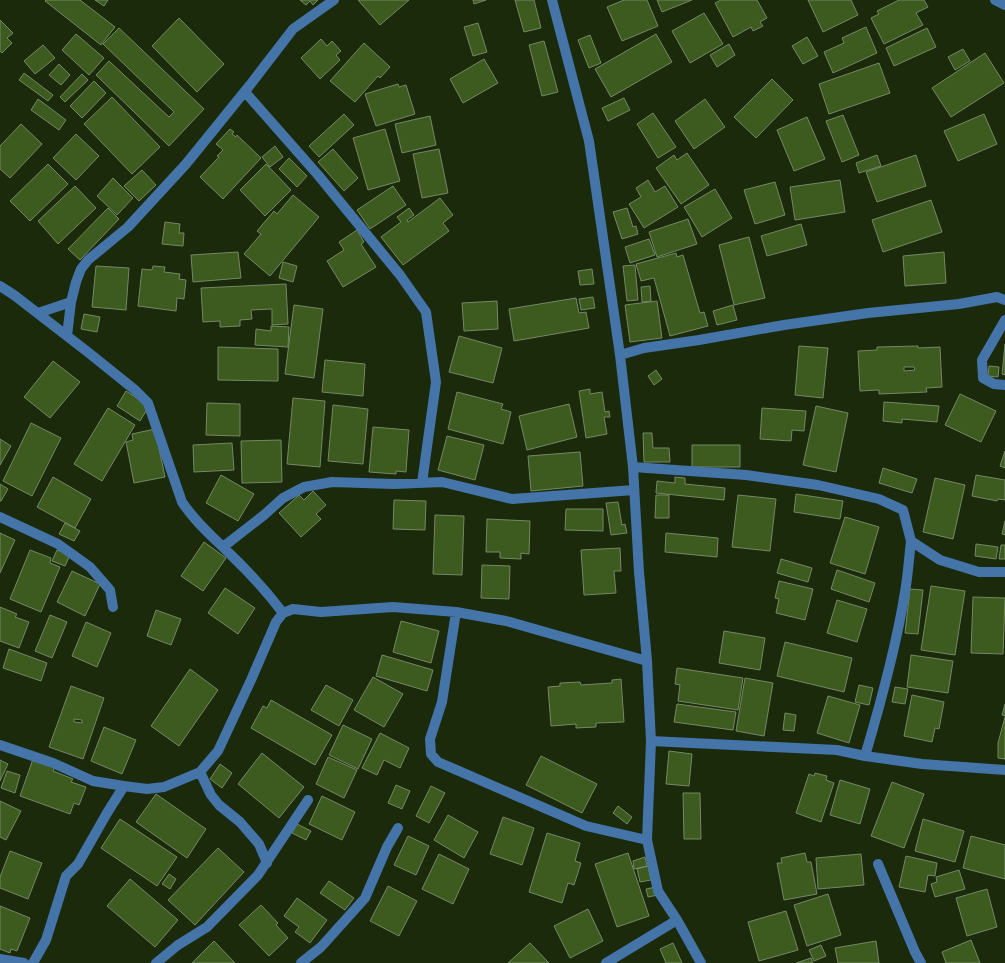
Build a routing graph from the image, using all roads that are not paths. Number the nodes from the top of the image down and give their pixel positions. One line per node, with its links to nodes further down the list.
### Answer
1 (334, 0): 5 (street)
2 (552, 0): 12 (street)
3 (995, 0): 4 (street)
4 (1005, 5)
5 (244, 92): 8 (street); 15 (street)
6 (0, 286): 9 (street)
7 (1005, 300): 12 (street)
8 (71, 302): 9 (street); 11 (street)
9 (38, 313): 11 (street)
10 (1005, 320): 13 (street)
11 (67, 336): 19 (street)
12 (620, 355): 14 (street)
13 (1005, 386)
14 (633, 467): 16 (street); 18 (street)
15 (422, 483): 16 (street); 19 (street)
16 (634, 490): 24 (street)
17 (0, 517): 21 (street)
18 (911, 540): 20 (street); 27 (street)
19 (223, 547): 23 (street)
20 (1005, 572)
21 (113, 607)
22 (456, 612): 23 (street); 24 (street); 33 (street)
23 (283, 613): 29 (street)
24 (647, 661): 25 (street)
25 (651, 741): 27 (street); 33 (street)
26 (0, 745): 30 (street)
27 (865, 756): 28 (street)
28 (1005, 770)
29 (200, 772): 30 (street); 34 (street)
30 (124, 786): 39 (street)
31 (308, 800): 34 (street)
32 (398, 828): 41 (street)
33 (647, 840): 36 (street)
34 (267, 863): 40 (street)
35 (878, 864): 44 (street)
36 (677, 920): 42 (street); 43 (street)
37 (0, 959): 38 (street)
38 (24, 963)
39 (33, 963)
40 (156, 963)
41 (300, 963)
42 (606, 963)
43 (701, 963)
44 (921, 963)

